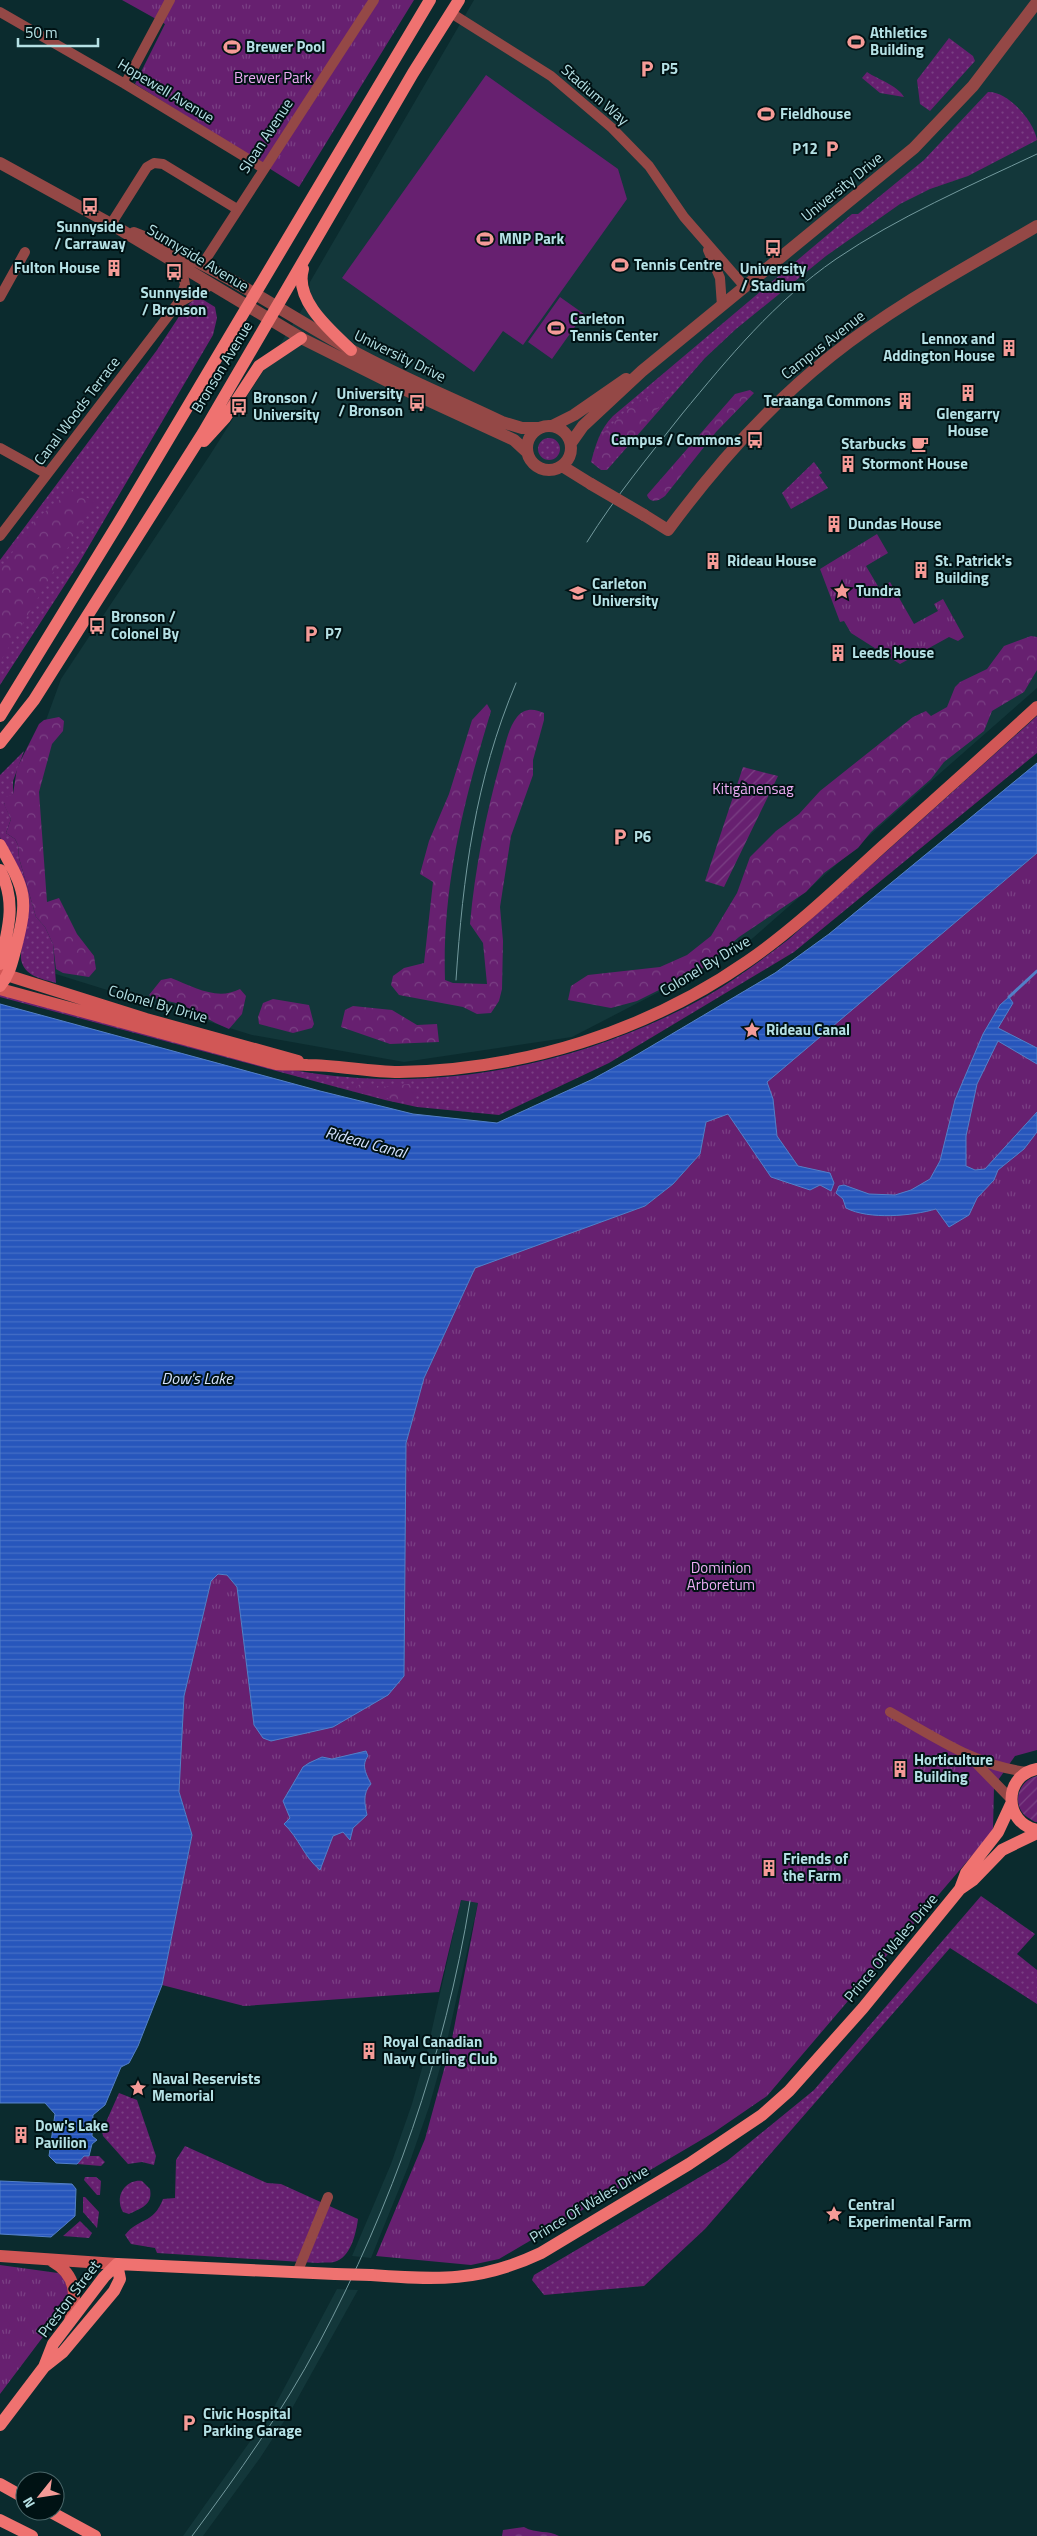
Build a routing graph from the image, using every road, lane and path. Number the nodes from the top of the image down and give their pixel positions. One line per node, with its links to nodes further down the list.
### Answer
1 (170, 0): 8 (street)
2 (374, 0): 10 (street, Sloan Avenue)
3 (430, 0): 21 (main road, Bronson Avenue)
4 (459, 0): 7 (main road, Bronson Avenue)
5 (1037, 2): 20 (street, University Drive)
6 (0, 12): 8 (street, Hopewell Avenue)
7 (451, 14): 14 (street, Stadium Way); 16 (main road, Bronson Avenue)
8 (125, 84): 10 (street, Hopewell Avenue)
9 (0, 163): 12 (street, Sunnyside Avenue)
10 (263, 168): 11 (street, Sloan Avenue)
11 (237, 209): 12 (street); 17 (street, Sloan Avenue)
12 (111, 224): 17 (street, Sunnyside Avenue); 18 (street, Sunnyside Avenue)
13 (1037, 226): 36 (street, Campus Avenue, bridge)
14 (694, 228): 20 (street, Stadium Way); 25 (street, Stadium Way)
15 (25, 252): 22 (street)
16 (305, 261): 26 (main road, Bronson Avenue); 29 (main road)
17 (202, 265): 21 (street, Sunnyside Avenue)
18 (182, 268): 19 (street, Sunnyside Avenue); 23 (street, Canal Woods Terrace)
19 (211, 285): 23 (street, Canal Woods Terrace); 24 (street, Sunnyside Avenue)
20 (746, 287): 25 (street, University Drive)
21 (254, 294): 24 (main road, Bronson Avenue); 26 (street, University Drive)
22 (0, 297)
23 (178, 303): 37 (street, Canal Woods Terrace)
24 (247, 306): 27 (street, Sunnyside Avenue); 40 (main road, Bronson Avenue)
25 (722, 306): 30 (street, University Drive)
26 (277, 307): 27 (main road, Bronson Avenue); 29 (street, University Drive)
27 (269, 320): 28 (street, University Drive); 35 (main road, Bronson Avenue)
28 (301, 338): 34 (street, University Drive); 35 (main road)
29 (351, 350): 31 (street, University Drive)
30 (642, 371): 31 (street, University Drive); 32 (street, University Drive)
31 (545, 427): 32 (street); 34 (street)
32 (571, 443): 36 (street)
33 (0, 448): 37 (street)
34 (527, 452): 36 (street)
35 (182, 465): 41 (main road, Bronson Avenue)
36 (562, 466)
37 (48, 474): 38 (street, Canal Woods Terrace)
38 (0, 536)
39 (1037, 707): 49 (main road, Colonel By Drive)
40 (1, 712)
41 (0, 743)
42 (0, 844): 47 (main road)
43 (0, 870): 44 (main road)
44 (11, 904): 45 (main road); 46 (main road)
45 (0, 923)
46 (0, 964)
47 (5, 974): 48 (main road); 49 (main road, Colonel By Drive)
48 (0, 987): 49 (main road, Colonel By Drive)
49 (307, 1065)
50 (890, 1712): 51 (street)
51 (971, 1757): 52 (street); 53 (street)
52 (1034, 1770): 53 (main road, Prince Of Wales Drive)
53 (1011, 1801): 54 (main road); 55 (main road, Prince Of Wales Drive)
54 (1037, 1831): 55 (main road, Prince Of Wales Drive)
55 (960, 1890): 60 (main road, Prince Of Wales Drive, bridge)
56 (328, 2197): 60 (street)
57 (0, 2256): 58 (main road)
58 (49, 2260): 59 (main road); 61 (main road)
59 (117, 2264): 60 (main road, Prince Of Wales Drive); 61 (main road, Preston Street); 62 (main road, Preston Street)
60 (296, 2273)
61 (70, 2321): 62 (main road, Preston Street)
62 (44, 2367): 63 (main road, Preston Street)
63 (0, 2425)
64 (0, 2484): 65 (main road)
65 (15, 2492)
66 (0, 2520): 68 (main road)
67 (65, 2520): 69 (main road)
68 (32, 2536)
69 (95, 2536)

